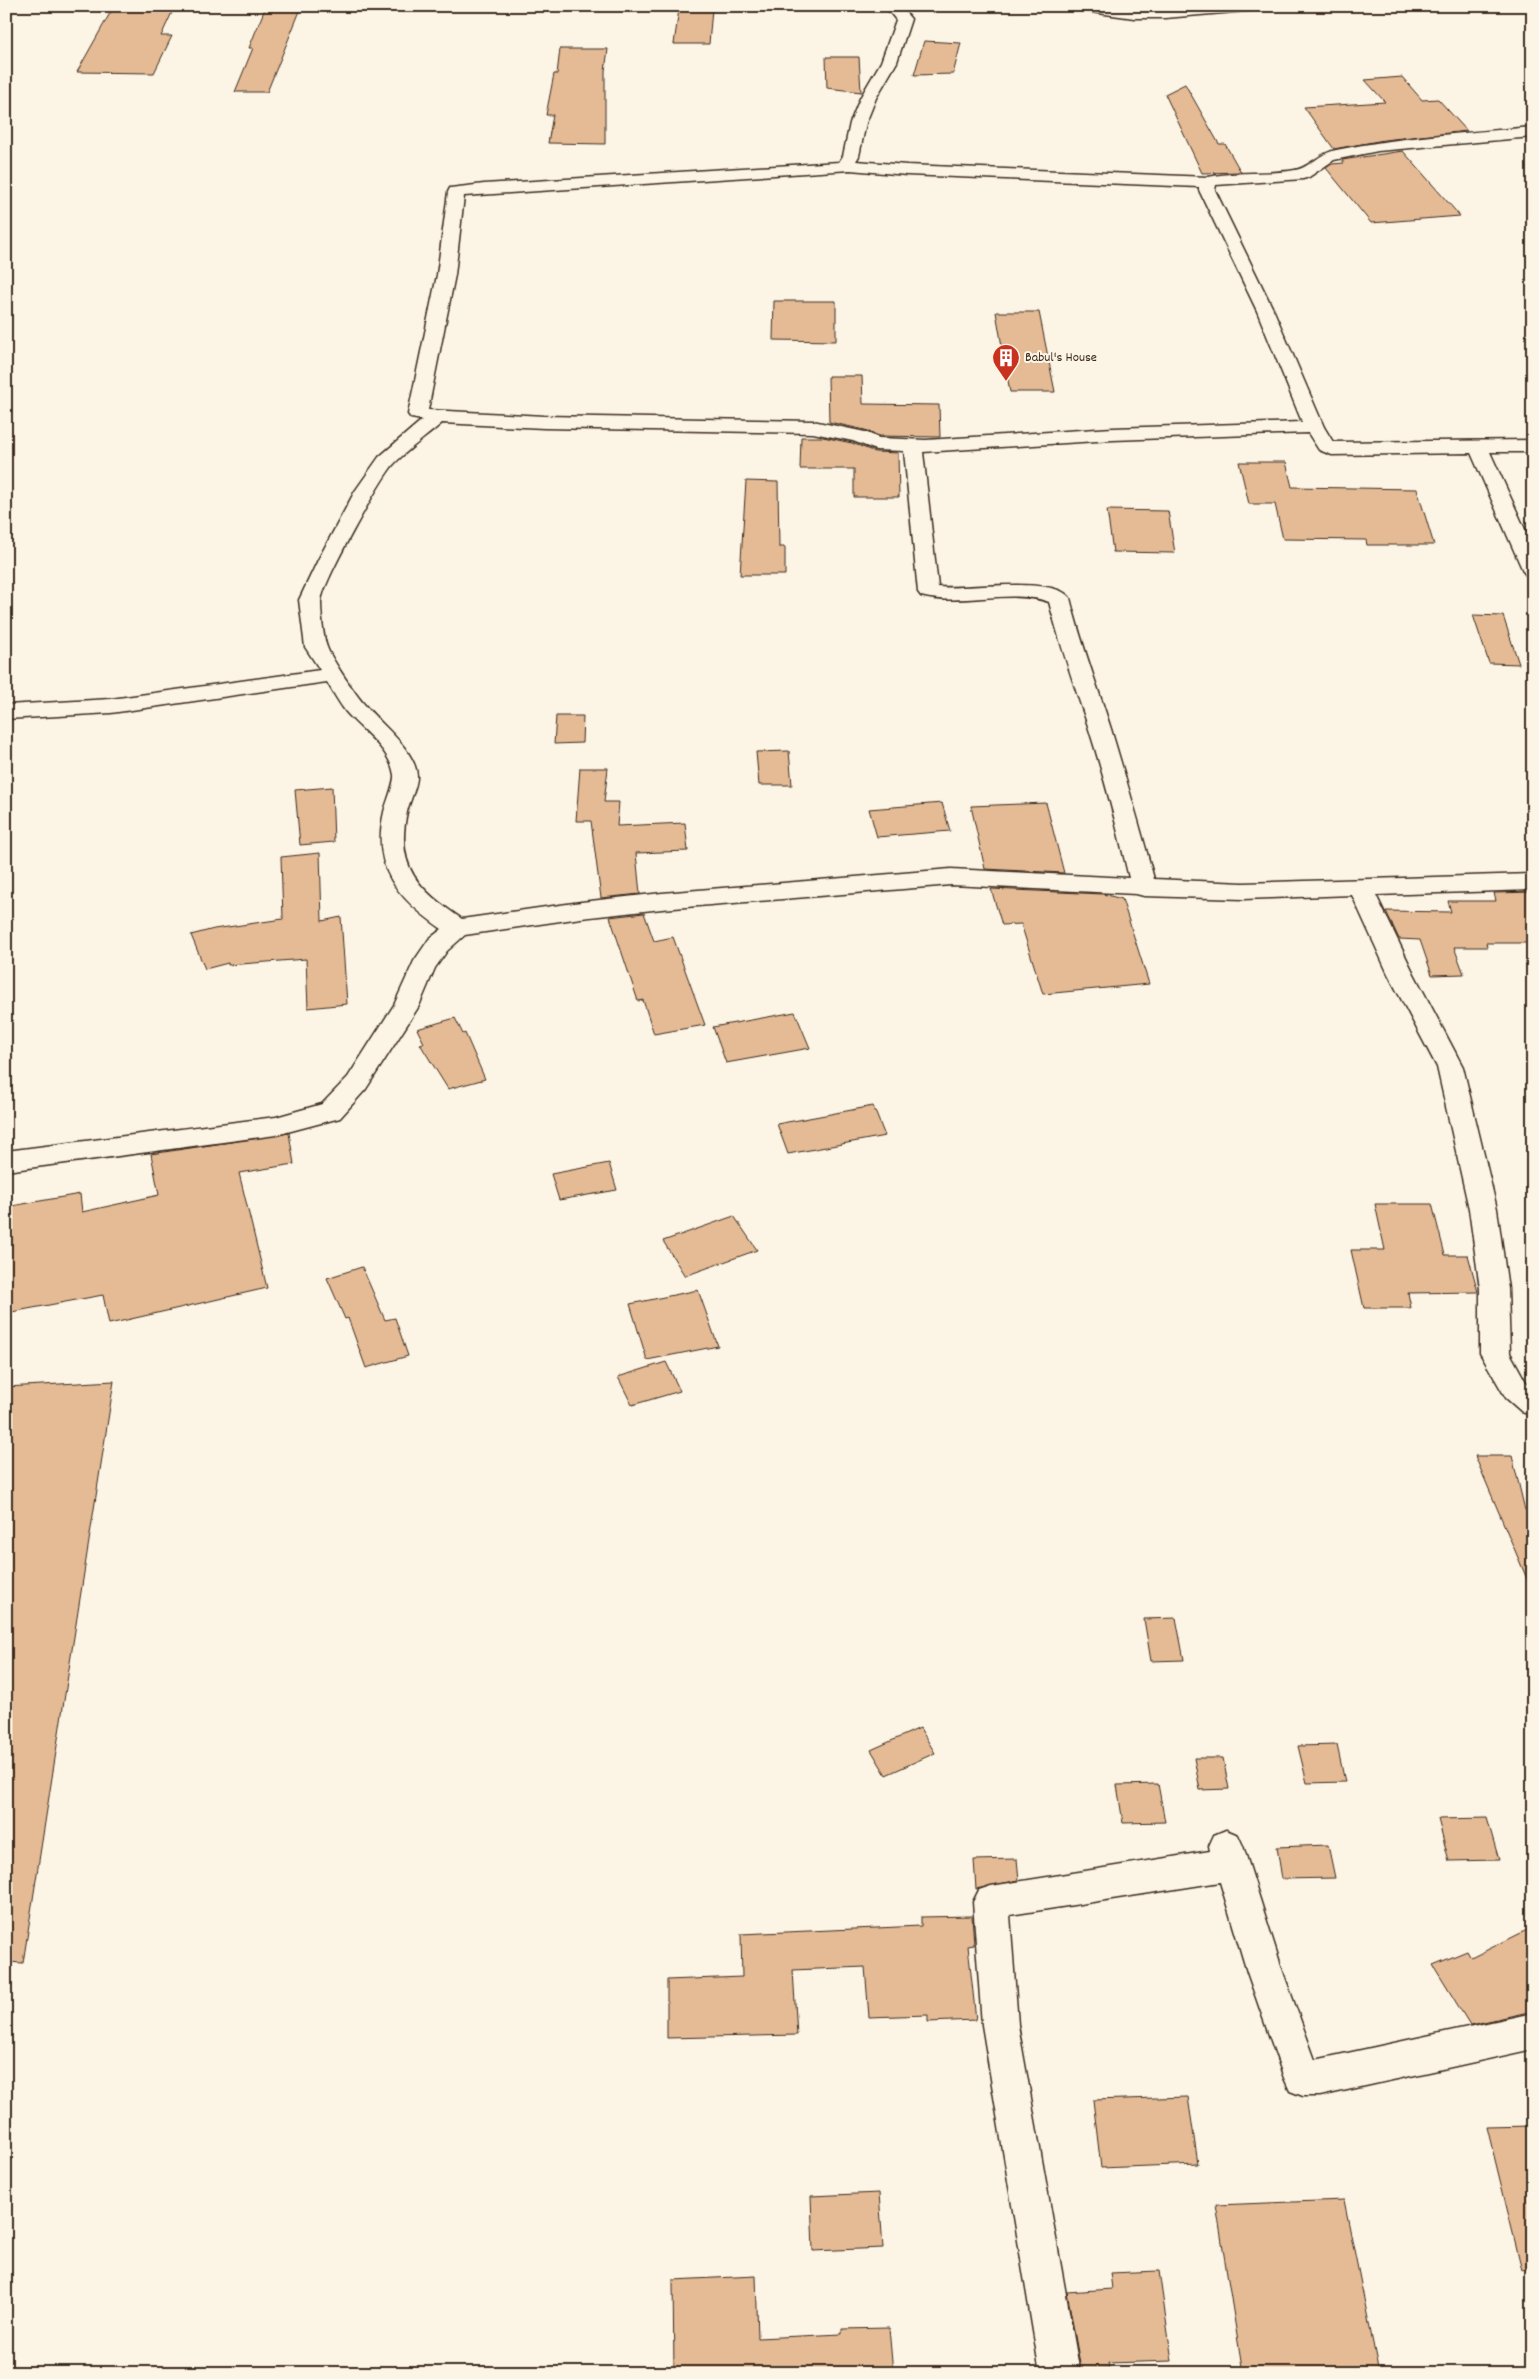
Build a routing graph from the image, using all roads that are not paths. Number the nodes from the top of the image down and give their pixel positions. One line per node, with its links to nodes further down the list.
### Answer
1 (892, 6): 5 (street)
2 (1076, 6): 3 (street)
3 (1259, 6)
4 (1533, 132): 6 (street)
5 (846, 165): 6 (street); 7 (street)
6 (1208, 182): 8 (street)
7 (436, 417): 9 (street); 13 (street)
8 (1314, 427): 9 (street); 11 (street)
9 (913, 445): 17 (street)
10 (1533, 446): 11 (street)
11 (1478, 447): 12 (street)
12 (1533, 571)
13 (333, 675): 14 (street); 18 (street)
14 (6, 712)
15 (1533, 882): 16 (street)
16 (1360, 887): 17 (street); 20 (street)
17 (1144, 888): 18 (street)
18 (458, 928): 19 (street)
19 (6, 1161)
20 (1533, 1404)
21 (1533, 2031): 22 (street)
22 (1060, 2373)

